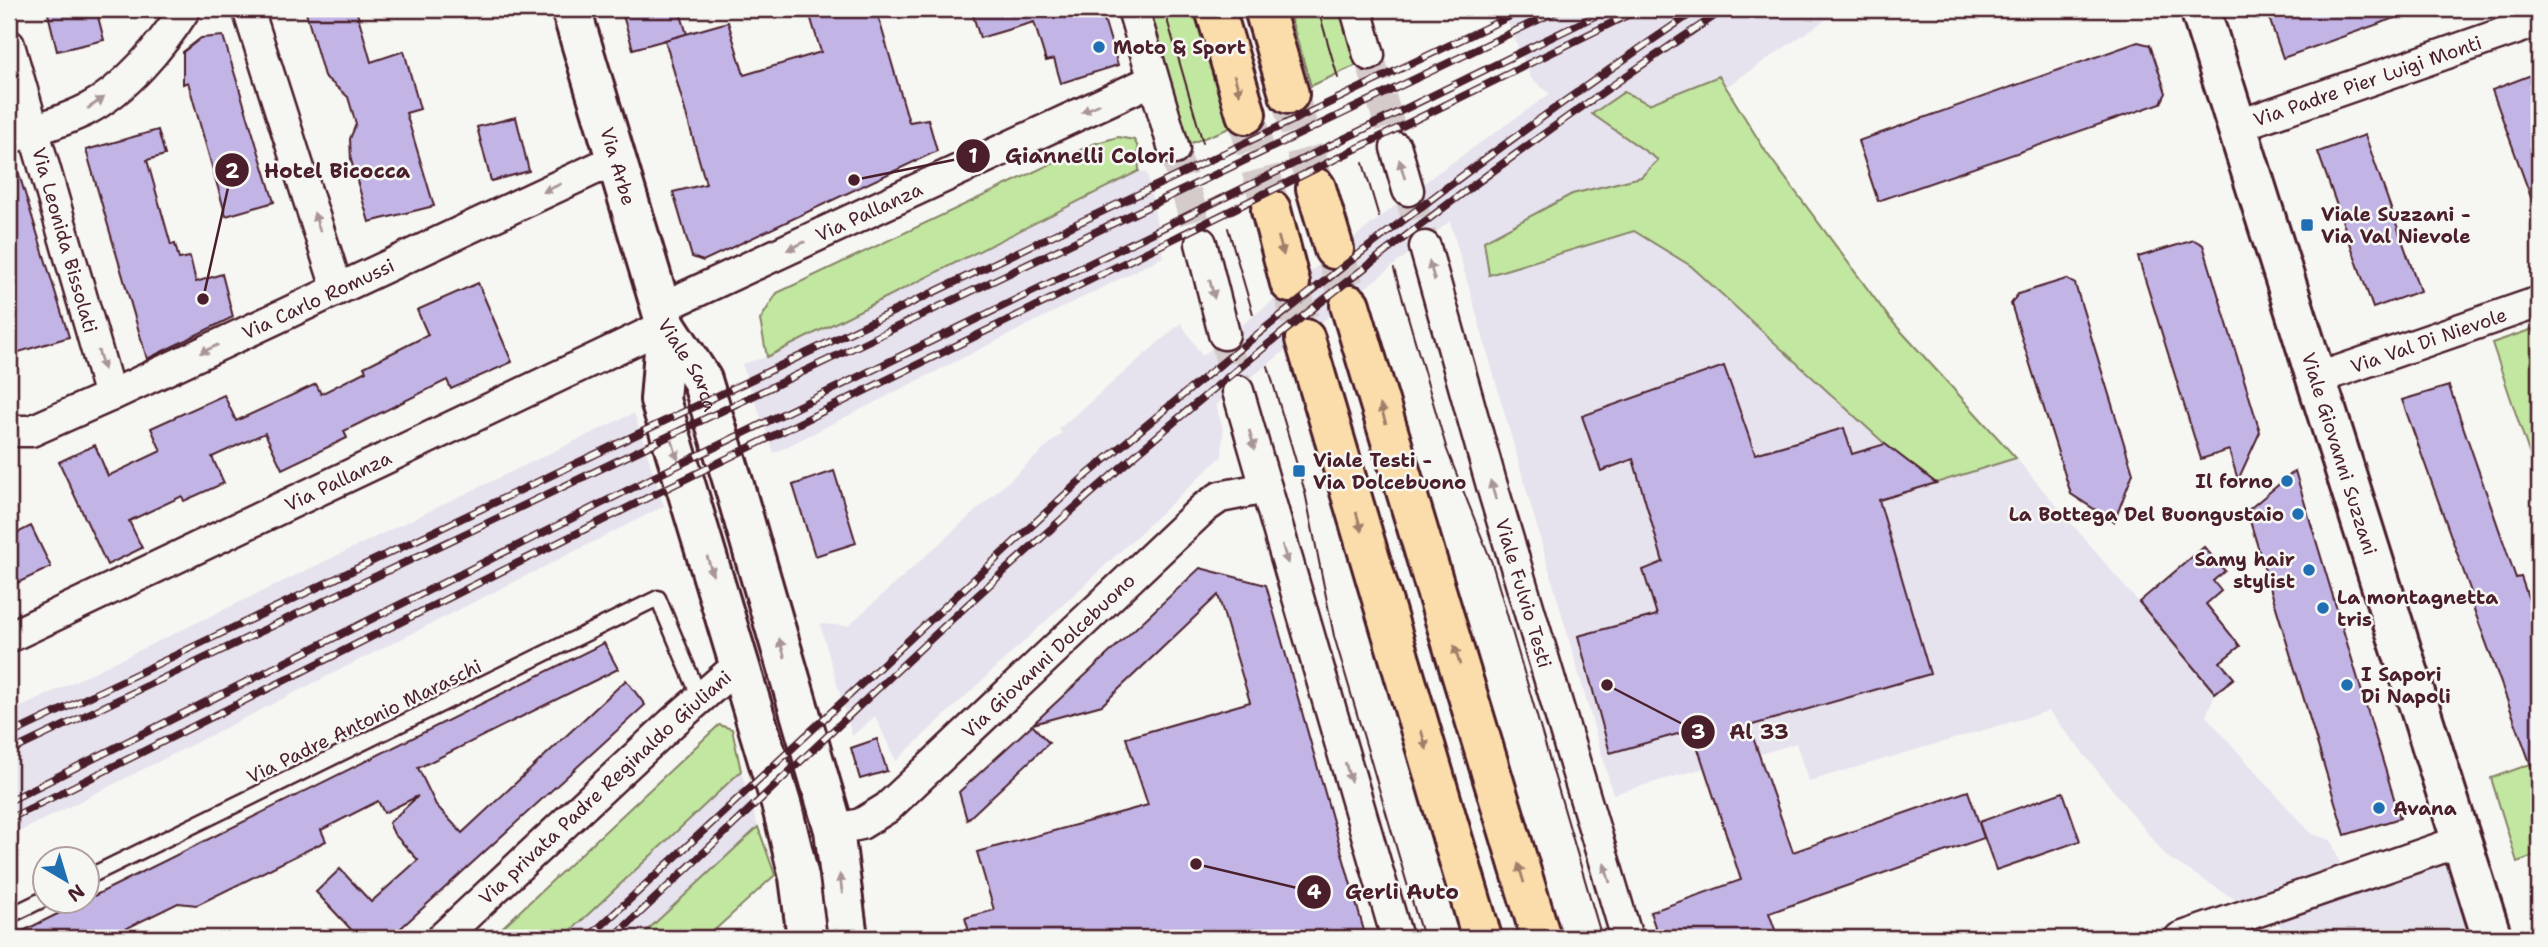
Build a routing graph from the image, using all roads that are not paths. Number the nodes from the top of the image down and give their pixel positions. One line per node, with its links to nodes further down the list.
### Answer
1 (185, 9): 16 (street, one-way to 1)
2 (248, 9): 27 (street, one-way to 2)
3 (572, 9): 19 (street, Via Arbe)
4 (1133, 9): 12 (street)
5 (1214, 9): 14 (main road, one-way to 14)
6 (1264, 9): 13 (main road)
7 (1356, 9): 11 (street)
8 (2200, 9): 15 (street, Viale Giovanni Suzzani)
9 (2539, 21): 15 (street, Via Padre Pier Luigi Monti)
10 (9, 45): 16 (street, Via Leonida Bissolati)
11 (1369, 55)
12 (1153, 80): 18 (street); 30 (street, Via Pallanza, one-way to 30)
13 (1289, 94)
14 (1246, 114)
15 (2237, 126): 33 (street, Viale Giovanni Suzzani)
16 (21, 134): 35 (street, Via Leonida Bissolati, one-way to 35)
17 (1396, 148): 21 (street, one-way to 17)
18 (1174, 149)
19 (614, 160): 27 (street, Via Carlo Romussi, one-way to 27); 30 (street, Via Arbe)
20 (1316, 188): 25 (main road)
21 (1408, 190)
22 (1271, 210): 26 (main road, one-way to 26)
23 (1201, 243): 31 (street, one-way to 31)
24 (1425, 247): 52 (street, Viale Fulvio Testi, one-way to 24)
25 (1334, 249)
26 (1290, 283)
27 (337, 288): 35 (street, Via Carlo Romussi, one-way to 35)
28 (2539, 302): 33 (street, Via Val Di Nievole)
29 (1350, 304): 51 (main road, one-way to 29)
30 (663, 317): 38 (street, Via Pallanza); 39 (street, Viale Sarca, one-way to 39); 41 (street, Viale Sarca, one-way to 30)
31 (1224, 334)
32 (1305, 339): 50 (main road, one-way to 50)
33 (2316, 379): 42 (street, Viale Giovanni Suzzani)
34 (1238, 391): 37 (street, one-way to 37)
35 (110, 396): 36 (street, Via Carlo Romussi)
36 (14, 432)
37 (1266, 488): 41 (street, Via Giovanni Dolcebuono); 49 (street, one-way to 49)
38 (9, 637)
39 (741, 669): 40 (street, Via privata Padre Reginaldo Giuliani); 47 (street, Viale Sarca)
40 (699, 698): 43 (lane, Via Padre Antonio Maraschi); 46 (street, Via privata Padre Reginaldo Giuliani)
41 (834, 830): 48 (street, Viale Sarca, one-way to 41)
42 (2462, 841): 53 (street); 54 (street, Viale Giovanni Suzzani)
43 (102, 870)
44 (32, 905): 45 (lane)
45 (9, 916)
46 (442, 938)
47 (807, 938)
48 (848, 938)
49 (1397, 938)
50 (1482, 938)
51 (1541, 938)
52 (1627, 938)
53 (2180, 938)
54 (2492, 938)

